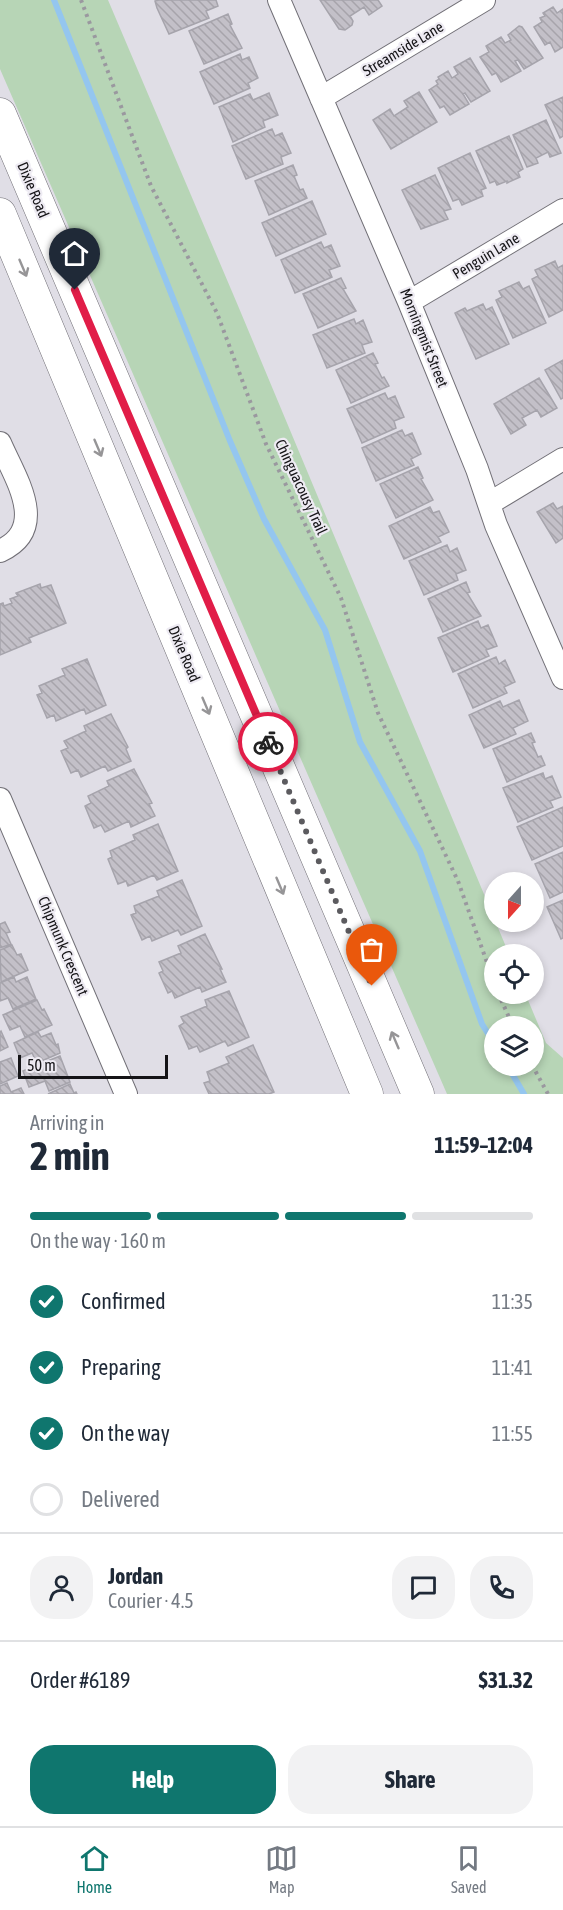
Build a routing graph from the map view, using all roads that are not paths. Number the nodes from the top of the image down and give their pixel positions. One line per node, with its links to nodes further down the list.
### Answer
1 (279, 0): 3 (street, Morningmist Street)
2 (484, 0): 3 (street, Streamside Lane)
3 (321, 98): 7 (street, Morningmist Street)
4 (0, 114): 16 (main road, Dixie Road, one-way to 4)
5 (563, 210): 7 (street, Penguin Lane)
6 (0, 214): 15 (main road, Dixie Road, one-way to 15)
7 (409, 302): 10 (street, Morningmist Street)
8 (0, 443): 11 (street)
9 (563, 459): 10 (street)
10 (490, 503): 12 (street, Morningmist Street)
11 (3, 550)
12 (563, 678)
13 (0, 799): 14 (street, Chipmunk Crescent)
14 (126, 1094)
15 (367, 1094)
16 (418, 1094)

